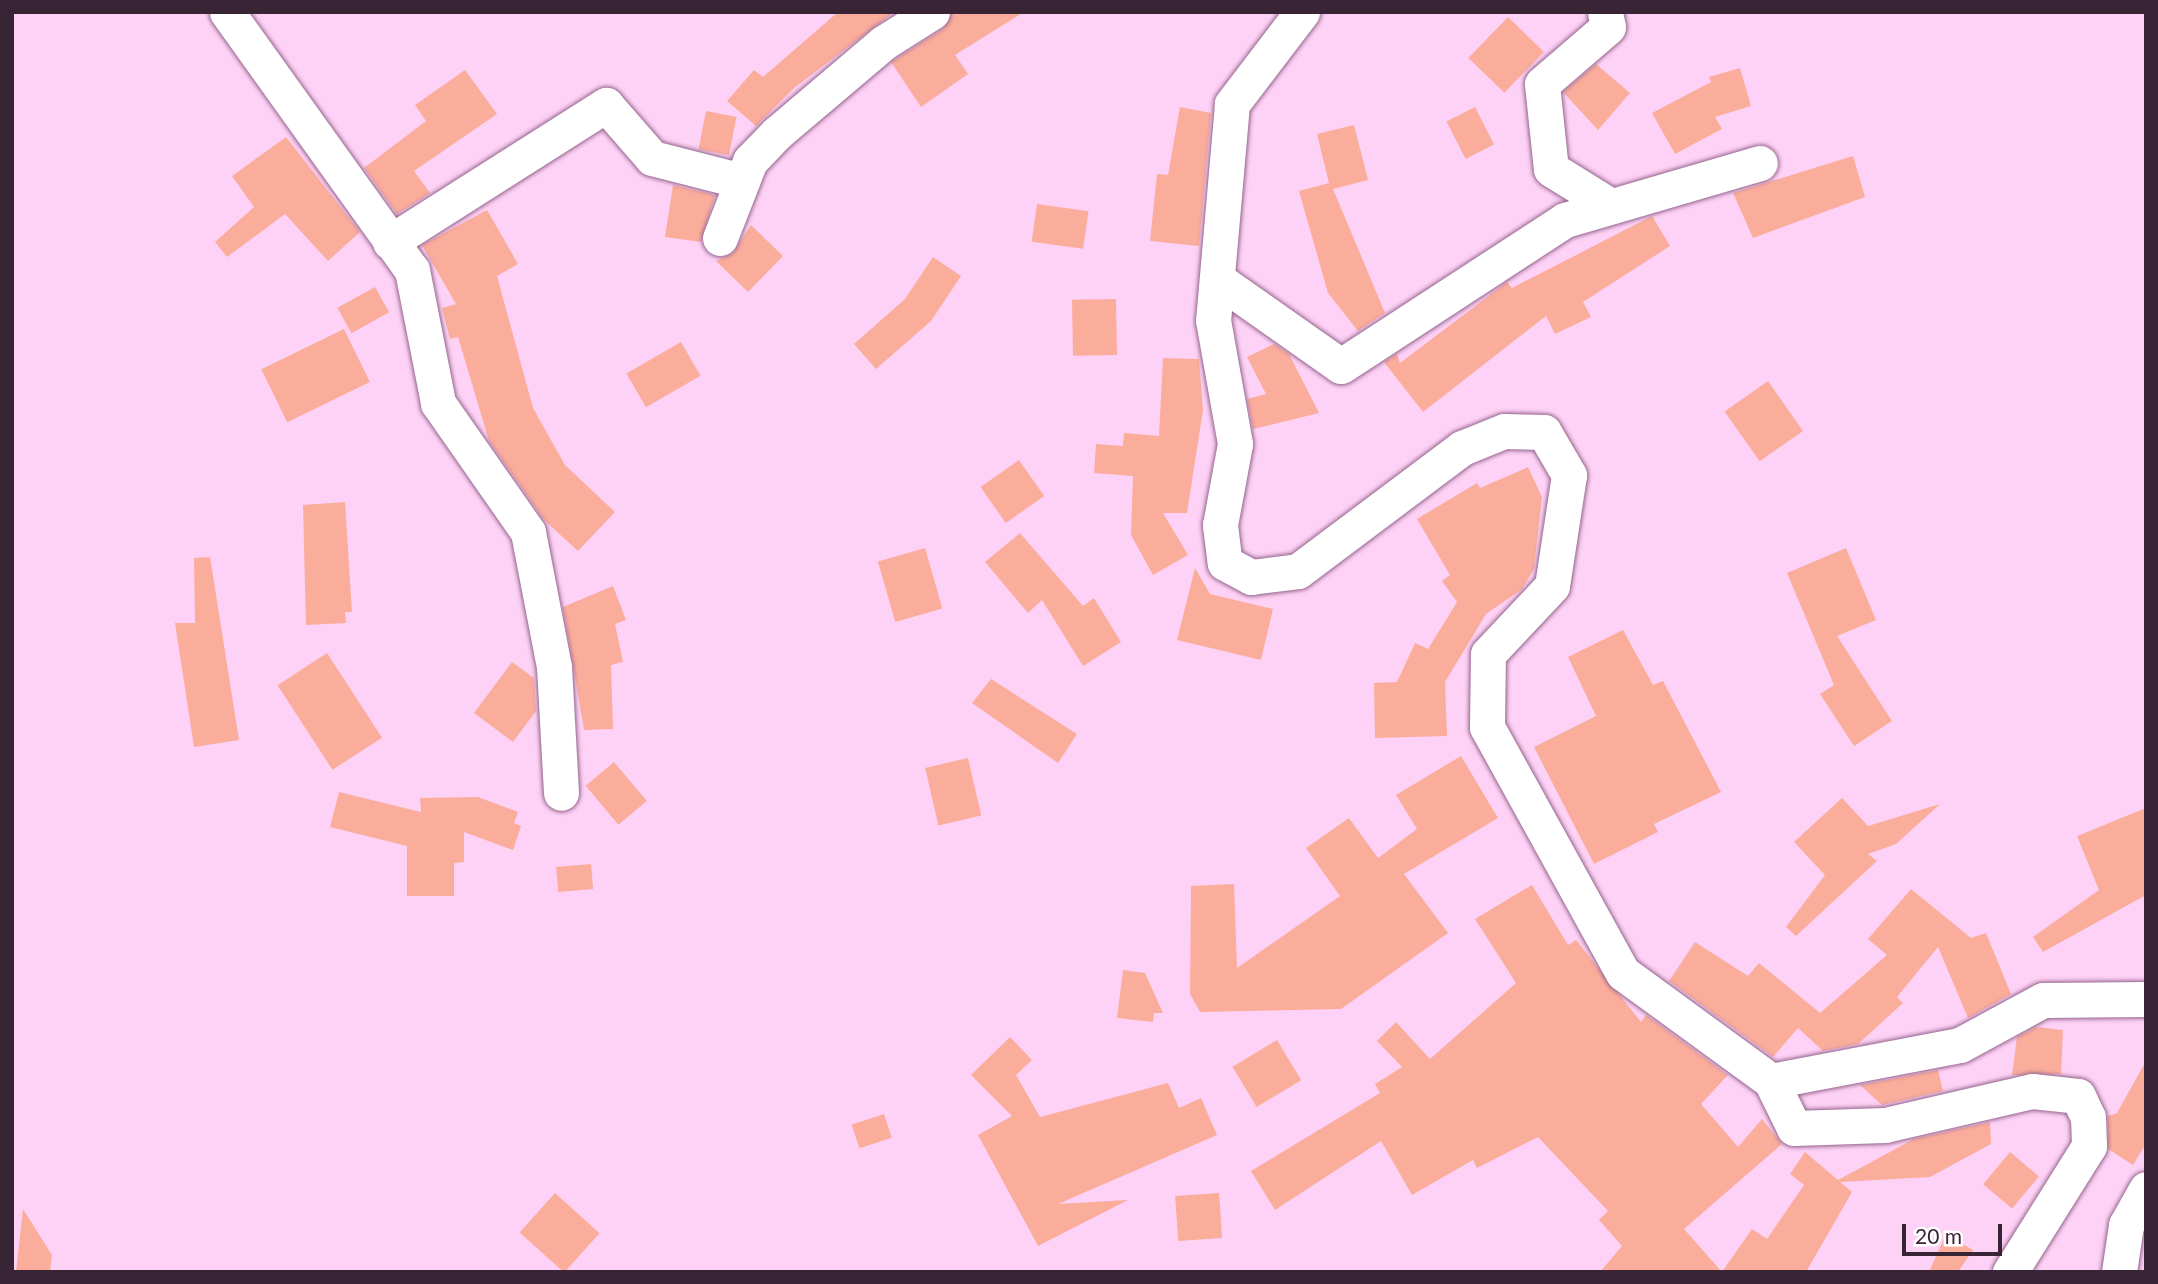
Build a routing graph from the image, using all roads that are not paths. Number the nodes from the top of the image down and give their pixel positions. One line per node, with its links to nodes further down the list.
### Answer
1 (227, 12): 9 (street)
2 (932, 12): 6 (street)
3 (1301, 12): 10 (street)
4 (1605, 12): 7 (street)
5 (1760, 163): 7 (street)
6 (742, 181): 8 (street); 9 (street)
7 (1611, 206): 10 (street)
8 (720, 238)
9 (390, 242): 11 (street)
10 (1217, 279): 13 (street)
11 (561, 793)
12 (2146, 999): 13 (street)
13 (1771, 1081): 15 (street)
14 (2146, 1189): 16 (street)
15 (2010, 1272)
16 (2119, 1272)

